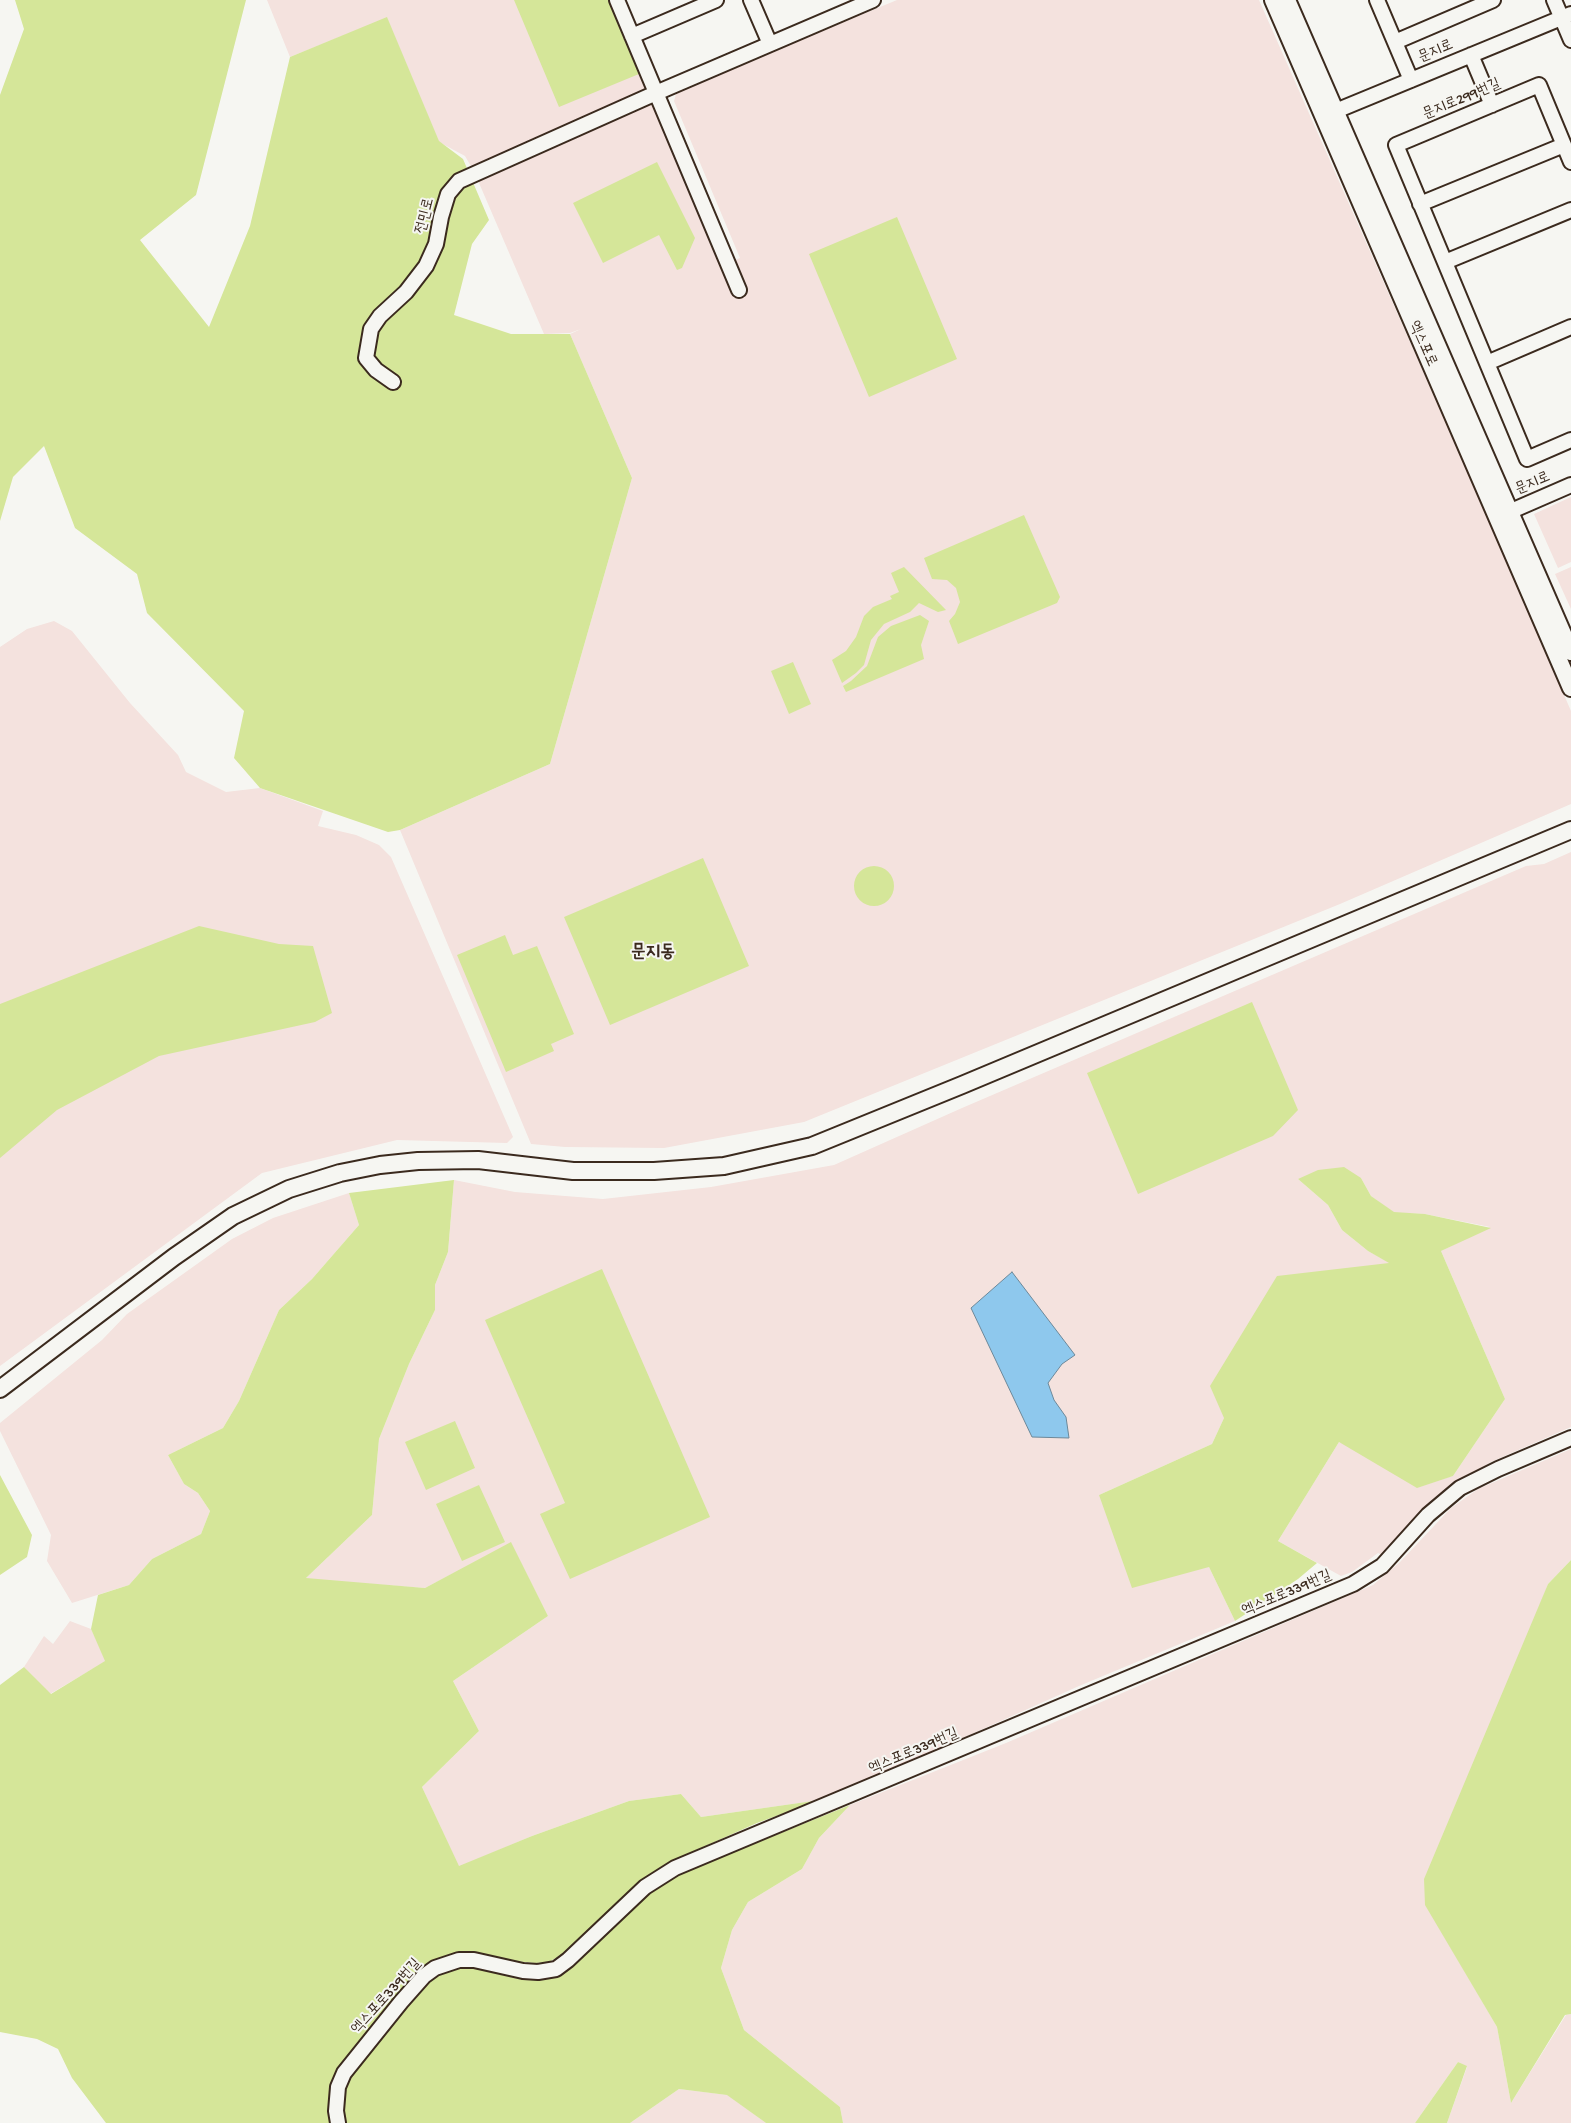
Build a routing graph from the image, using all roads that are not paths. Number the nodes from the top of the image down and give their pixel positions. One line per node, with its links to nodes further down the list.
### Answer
1 (617, 0): 12 (street)
2 (716, 0): 10 (street)
3 (751, 0): 15 (street)
4 (873, 0): 15 (street, 전민로)
5 (1273, 0): 20 (main road, 엑스포로)
6 (1287, 0): 20 (main road, 엑스포로)
7 (1378, 0): 14 (street)
8 (1492, 0): 14 (street)
9 (1554, 0): 11 (street)
10 (689, 5): 12 (street)
11 (1566, 16): 13 (street); 16 (street, 문지로)
12 (632, 36): 18 (street)
13 (1571, 40)
14 (1395, 42): 17 (street)
15 (770, 44): 18 (street, 전민로)
16 (1471, 55): 17 (street, 문지로); 19 (street)
17 (1411, 80): 20 (street, 문지로)
18 (656, 93): 26 (street); 29 (street, 전민로)
19 (1492, 105): 21 (street, 문지로299번길); 23 (street, 문지로299번길)
20 (1330, 114): 32 (main road, 엑스포로); 34 (main road, 엑스포로)
21 (1564, 145): 22 (street, 문지로299번길); 23 (street)
22 (1571, 162)
23 (1420, 204): 25 (street, 문지로299번길)
24 (1571, 210): 25 (street)
25 (1445, 262): 28 (street, 문지로299번길)
26 (739, 290)
27 (1571, 327): 28 (street)
28 (1487, 363): 30 (street, 문지로299번길)
29 (393, 382)
30 (1571, 440)
31 (1571, 485): 32 (street, 문지로)
32 (1509, 512): 33 (main road, 엑스포로)
33 (1571, 652)
34 (1571, 688)
35 (1571, 830): 36 (main road)
36 (0, 1388)
37 (1571, 1438): 38 (street, 엑스포로339번길)
38 (338, 2123)

